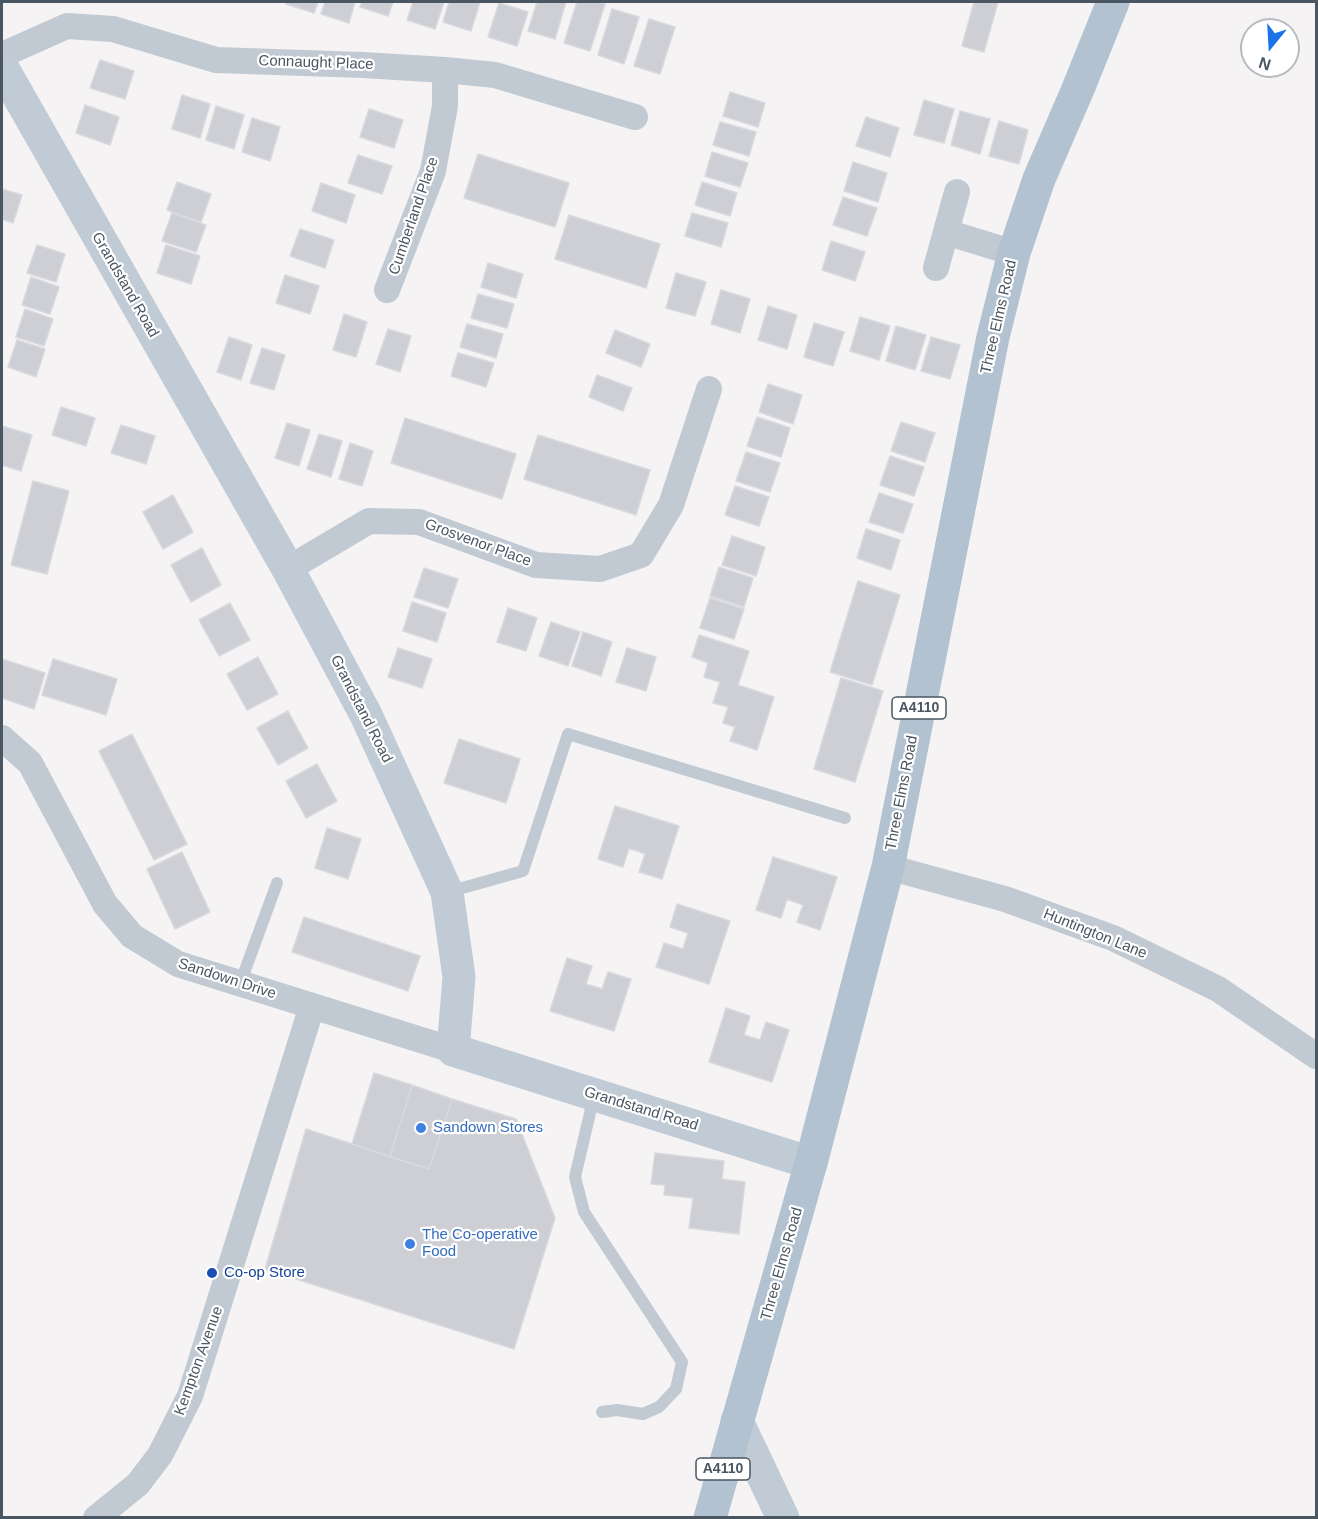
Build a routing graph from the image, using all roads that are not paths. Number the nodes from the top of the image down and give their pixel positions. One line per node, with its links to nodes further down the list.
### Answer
1 (1113, 2): 8 (main road, Three Elms Road / A4110)
2 (2, 55): 4 (street, Connaught Place)
3 (2, 67): 12 (street, Grandstand Road)
4 (445, 70): 5 (street, Connaught Place); 10 (street, Cumberland Place)
5 (635, 117)
6 (957, 192): 7 (street)
7 (946, 232): 8 (street); 9 (street)
8 (1014, 253): 15 (main road, Three Elms Road / A4110)
9 (936, 268)
10 (387, 290)
11 (709, 389): 12 (street, Grosvenor Place)
12 (288, 569): 17 (street, Grandstand Road)
13 (2, 738): 18 (street, Sandown Drive)
14 (845, 818): 17 (lane)
15 (888, 867): 21 (street, Huntington Lane); 23 (main road, Three Elms Road / A4110)
16 (278, 883): 18 (lane)
17 (447, 892): 20 (street, Grandstand Road)
18 (240, 984): 19 (street, Sandown Drive)
19 (312, 1006): 20 (street, Sandown Drive); 26 (street, Kempton Avenue)
20 (453, 1050): 22 (street, Grandstand Road)
21 (1317, 1056)
22 (594, 1095): 23 (street, Grandstand Road); 24 (lane)
23 (811, 1163): 25 (main road, Three Elms Road / A4110)
24 (602, 1412)
25 (737, 1421): 27 (main road, Three Elms Road / A4110); 28 (street)
26 (112, 1514)
27 (710, 1518)
28 (783, 1518)

